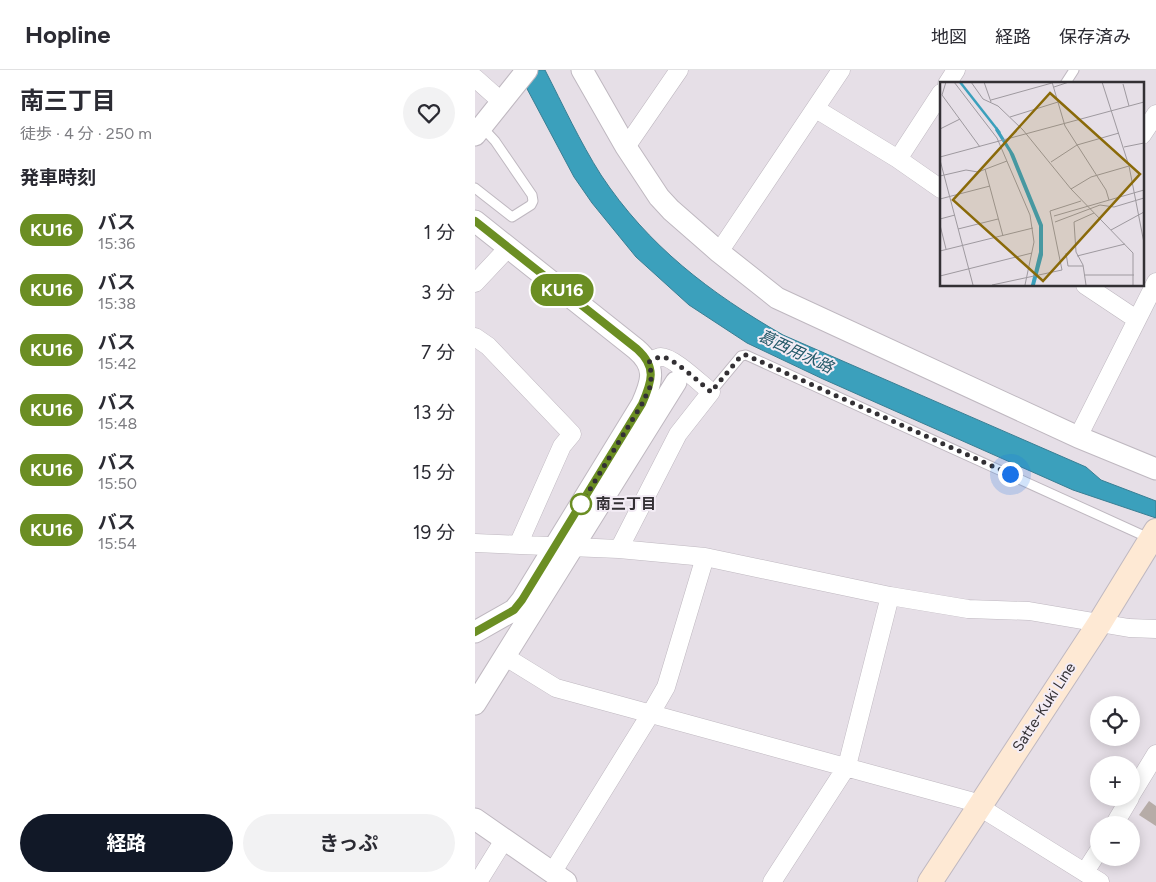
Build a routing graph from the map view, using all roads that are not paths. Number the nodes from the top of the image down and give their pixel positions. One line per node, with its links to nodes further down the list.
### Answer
1 (527, 70): 10 (street)
2 (582, 70): 16 (street)
3 (679, 70): 16 (street)
4 (841, 70): 12 (street)
5 (956, 70): 8 (street)
6 (1074, 70): 9 (lane)
7 (475, 78): 10 (street)
8 (948, 82)
9 (1066, 82)
10 (508, 94): 14 (street)
11 (940, 95): 17 (street)
12 (815, 109): 17 (street); 22 (street)
13 (1156, 114): 15 (street)
14 (478, 131): 19 (lane)
15 (1143, 134)
16 (626, 147): 22 (street)
17 (898, 159): 18 (street)
18 (940, 187)
19 (475, 188)
20 (475, 221): 21 (street)
21 (509, 248): 23 (street); 28 (street)
22 (719, 252): 31 (street)
23 (478, 275)
24 (1156, 282): 26 (street)
25 (1086, 286): 26 (street)
26 (1136, 320): 31 (street)
27 (475, 337): 35 (street)
28 (649, 362): 30 (street); 36 (street)
29 (676, 382): 36 (street)
30 (711, 392): 33 (lane); 37 (street)
31 (1078, 438): 32 (street)
32 (1156, 469)
33 (1153, 535): 40 (main road, Satte-Kuki Line)
34 (475, 543): 35 (street)
35 (518, 545): 36 (street)
36 (564, 548): 37 (street); 42 (street); 43 (street)
37 (619, 549): 38 (street)
38 (705, 557): 39 (street); 45 (street)
39 (890, 596): 40 (street); 47 (street)
40 (1099, 624): 41 (street); 49 (main road, Satte-Kuki Line)
41 (1156, 629)
42 (475, 632)
43 (505, 656): 44 (street); 45 (street)
44 (475, 704)
45 (651, 713): 47 (street); 54 (street)
46 (1156, 754): 48 (street)
47 (847, 766): 49 (street); 56 (street)
48 (1140, 781)
49 (979, 807): 53 (street); 57 (main road, Satte-Kuki Line)
50 (475, 818): 51 (street)
51 (504, 840): 54 (street); 55 (street)
52 (1090, 864): 53 (street)
53 (1085, 872): 58 (street)
54 (559, 877)
55 (478, 882)
56 (772, 882)
57 (930, 882)
58 (1100, 882)

